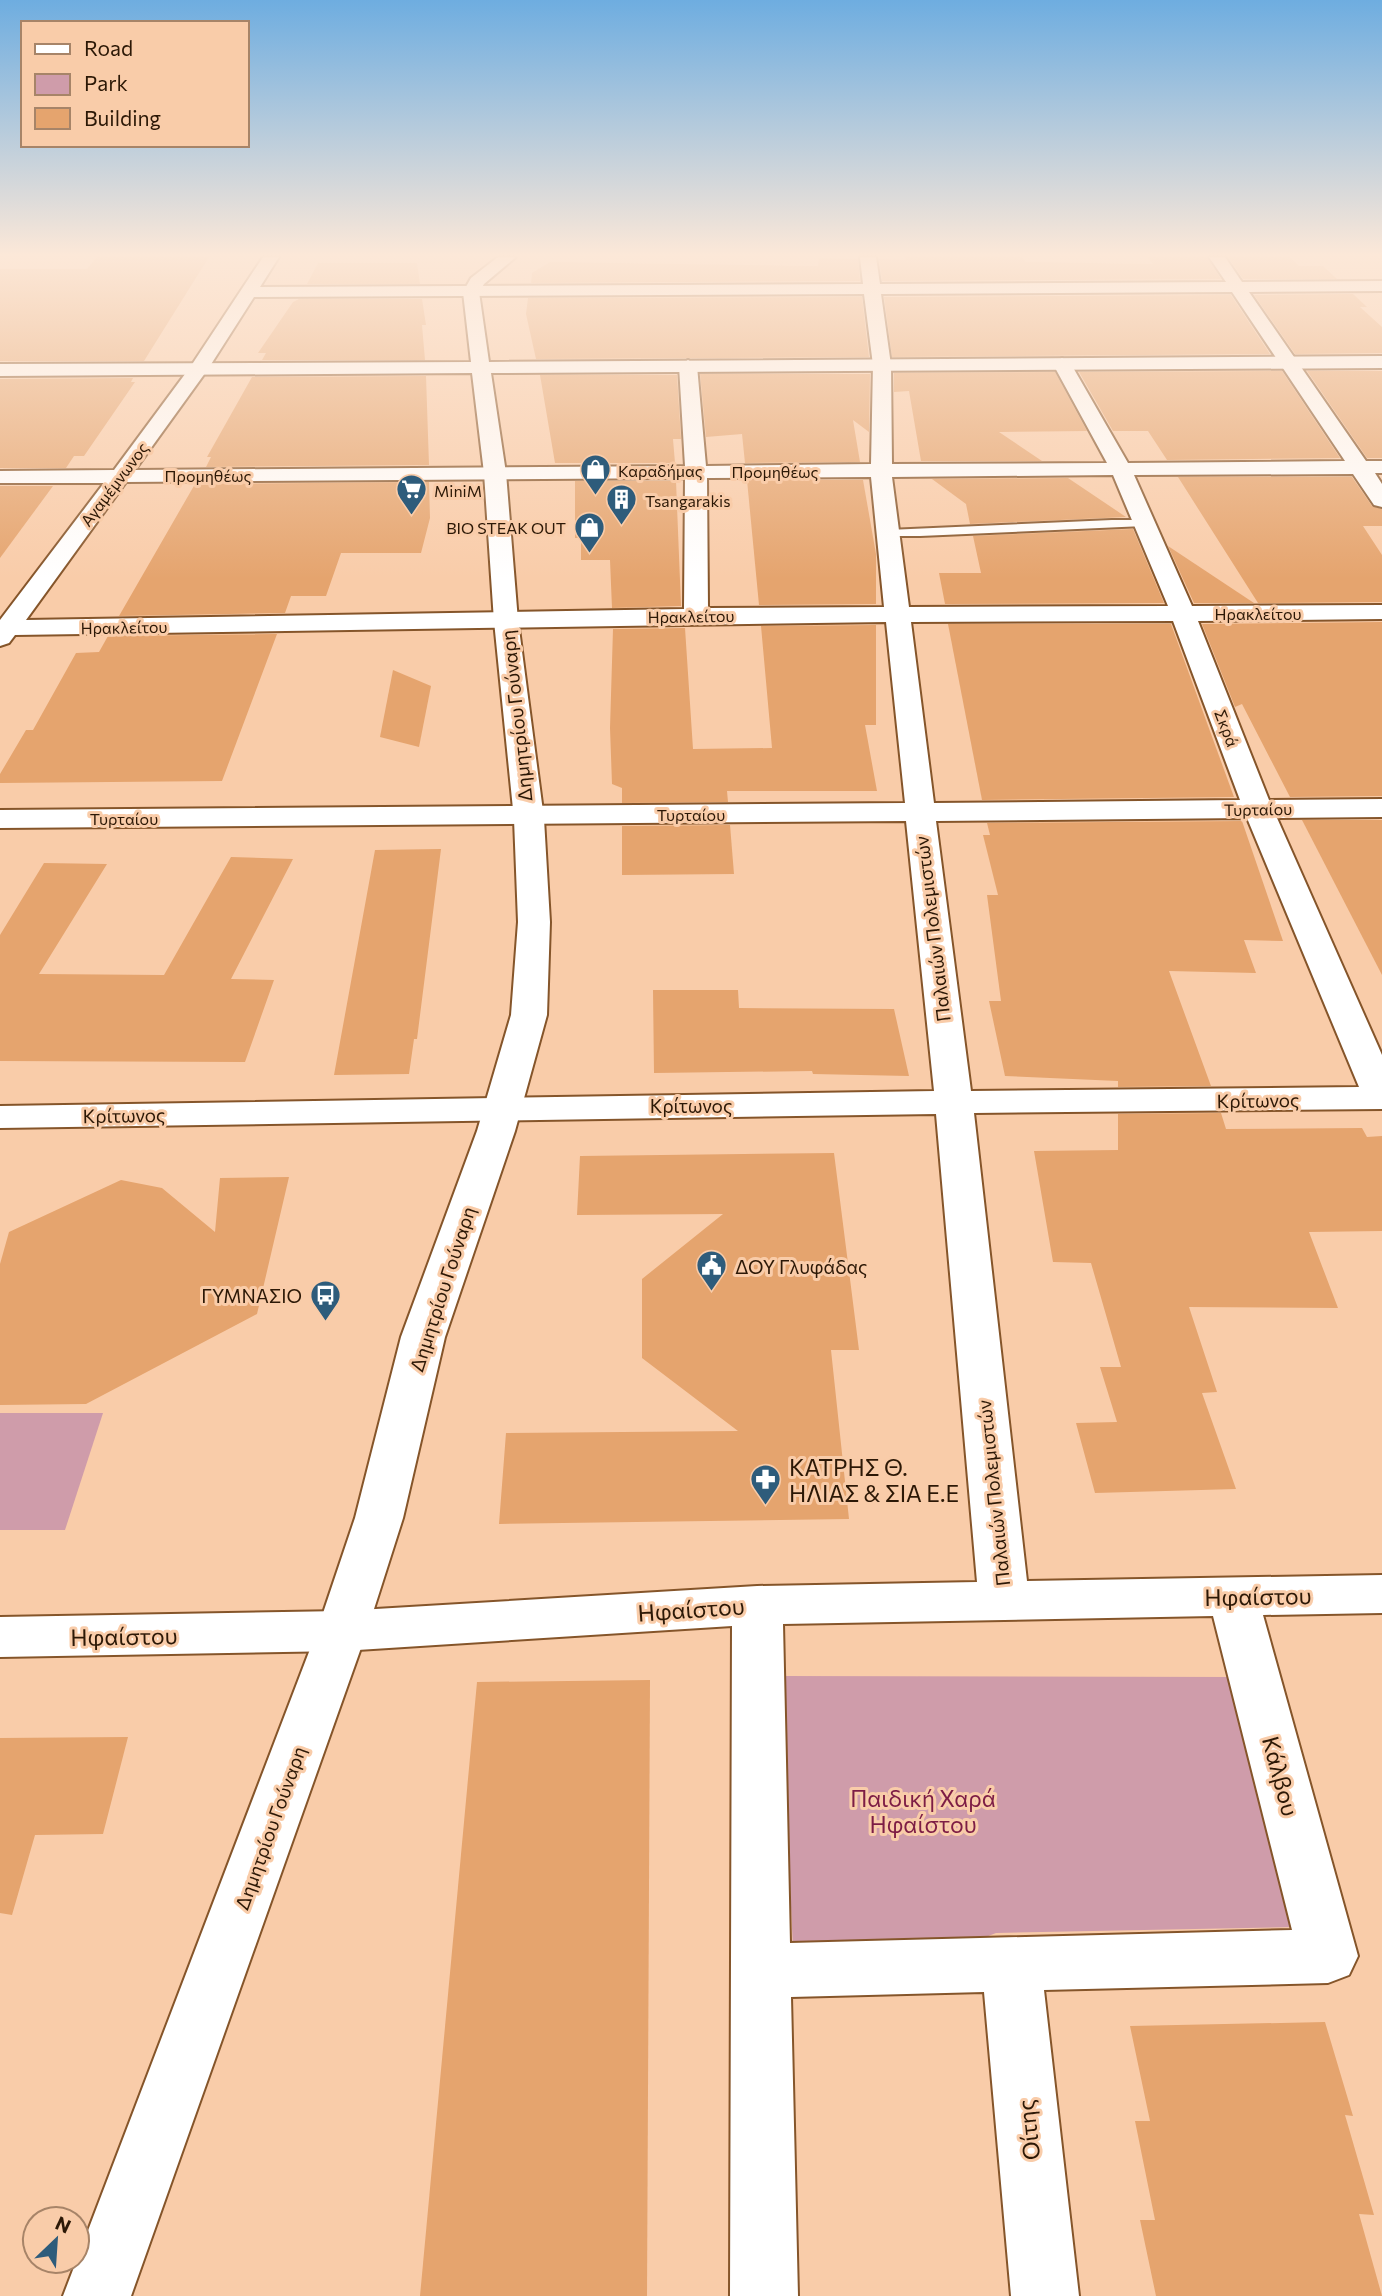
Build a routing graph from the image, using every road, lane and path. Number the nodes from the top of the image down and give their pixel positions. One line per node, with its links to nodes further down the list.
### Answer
1 (202, 364): 9 (street, Αγαμέμνωνος)
2 (480, 364): 8 (street, Δημητρίου Γούναρη)
3 (1036, 364): 6 (street)
4 (1062, 364): 13 (street, Σκρά)
5 (1290, 364): 11 (street)
6 (882, 365): 7 (street); 14 (street, Παλαιών Πολεμιστών)
7 (688, 366): 8 (street); 15 (street)
8 (481, 368): 9 (street); 16 (street, Δημητρίου Γούναρη)
9 (199, 369): 10 (street); 17 (street, Αγαμέμνωνος)
10 (0, 370)
11 (1360, 467): 12 (street, Προμηθέως); 13 (street, Προμηθέως); 19 (street)
12 (1382, 467)
13 (1121, 469): 14 (street, Προμηθέως); 20 (street, Σκρά)
14 (881, 471): 15 (street, Προμηθέως); 21 (street, Παλαιών Πολεμιστών)
15 (696, 472): 16 (street, Προμηθέως); 25 (street)
16 (495, 473): 17 (street, Προμηθέως); 26 (street, Δημητρίου Γούναρη)
17 (119, 476): 18 (street, Προμηθέως); 27 (street, Αγαμέμνωνος)
18 (0, 477)
19 (1382, 500)
20 (1144, 523): 21 (lane); 23 (street, Σκρά)
21 (888, 533): 24 (street, Παλαιών Πολεμιστών)
22 (1382, 612): 23 (street, Ηρακλείτου)
23 (1183, 613): 24 (street, Ηρακλείτου); 29 (street, Σκρά)
24 (899, 614): 25 (street, Ηρακλείτου); 30 (street, Παλαιών Πολεμιστών)
25 (696, 616): 26 (street, Ηρακλείτου)
26 (506, 621): 27 (street, Ηρακλείτου); 31 (street, Δημητρίου Γούναρη)
27 (2, 632)
28 (1382, 808): 29 (street, Τυρταίου)
29 (1258, 809): 30 (street, Τυρταίου); 33 (street, Σκρά)
30 (918, 813): 31 (street, Τυρταίου); 34 (street, Παλαιών Πολεμιστών)
31 (527, 815): 32 (street, Τυρταίου); 35 (street, Δημητρίου Γούναρη)
32 (0, 819)
33 (1382, 1098): 34 (street, Κρίτωνος)
34 (954, 1103): 35 (street, Κρίτωνος); 39 (street, Παλαιών Πολεμιστών)
35 (503, 1108): 36 (street, Κρίτωνος); 41 (street, Δημητρίου Γούναρη)
36 (0, 1117)
37 (1382, 1594): 38 (street, Ηφαίστου)
38 (1233, 1597): 39 (street, Ηφαίστου); 43 (street, Κάλβου)
39 (1004, 1601): 40 (street, Ηφαίστου)
40 (757, 1605): 41 (street, Ηφαίστου); 44 (street)
41 (342, 1630): 42 (street, Ηφαίστου); 45 (street, Δημητρίου Γούναρη)
42 (0, 1637)
43 (1011, 1964): 44 (street); 47 (street, Οίτης)
44 (761, 1971): 46 (street)
45 (97, 2296)
46 (765, 2296)
47 (1045, 2296)

